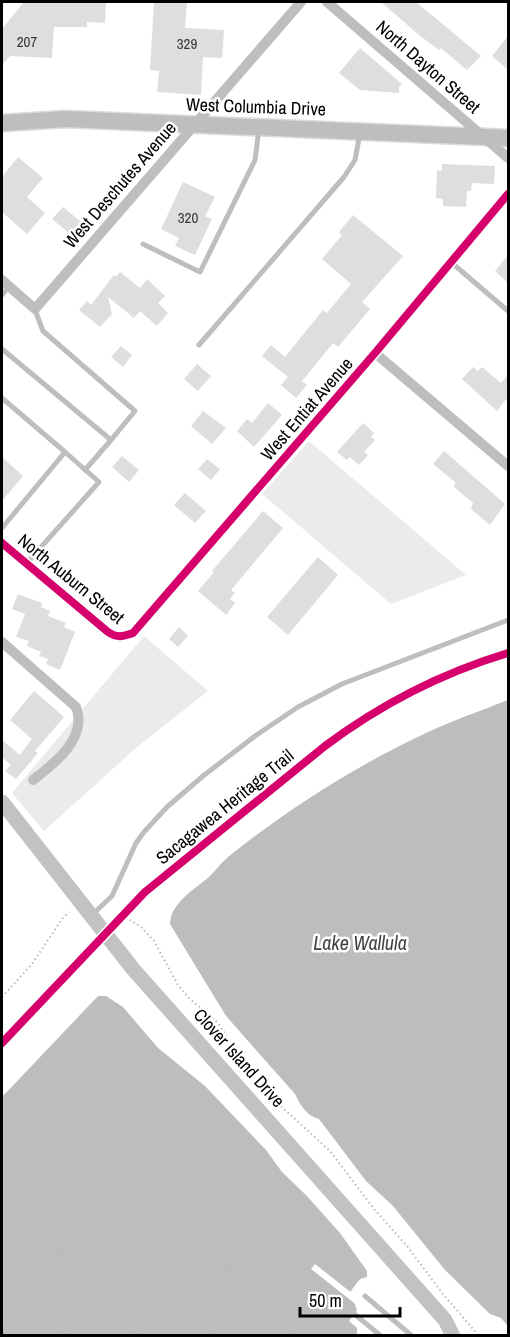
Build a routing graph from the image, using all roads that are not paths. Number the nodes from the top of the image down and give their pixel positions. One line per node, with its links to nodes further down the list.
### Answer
1 (301, 2): 4 (street, West Deschutes Avenue)
2 (327, 2): 7 (street, North Dayton Street)
3 (4, 122): 4 (main road, West Columbia Drive)
4 (194, 124): 5 (main road, West Columbia Drive); 14 (street, West Deschutes Avenue)
5 (259, 127): 6 (main road, West Columbia Drive); 11 (lane)
6 (360, 131): 7 (main road, West Columbia Drive); 16 (lane)
7 (484, 137): 8 (main road, West Columbia Drive); 9 (street, North Dayton Street)
8 (508, 138)
9 (508, 158)
10 (508, 194): 12 (street, West Entiat Avenue)
11 (143, 244)
12 (452, 262): 15 (lane); 18 (street, West Entiat Avenue)
13 (4, 287): 14 (street)
14 (35, 309): 20 (lane)
15 (508, 310)
16 (199, 345)
17 (2, 350): 20 (lane)
18 (375, 353): 22 (street); 28 (street, West Entiat Avenue)
19 (2, 398): 21 (lane)
20 (111, 440): 23 (lane)
21 (66, 452): 23 (lane); 24 (lane)
22 (508, 466)
23 (85, 470): 26 (lane)
24 (2, 528)
25 (2, 543): 26 (street, North Auburn Street)
26 (26, 564): 28 (street, North Auburn Street)
27 (508, 620): 32 (lane)
28 (123, 637)
29 (2, 642): 30 (street)
30 (33, 780)
31 (2, 802): 32 (street, Clover Island Drive)
32 (92, 915): 37 (street, Clover Island Drive)
33 (365, 1296): 36 (lane)
34 (352, 1312): 35 (lane)
35 (381, 1335)
36 (412, 1335)
37 (453, 1335)

